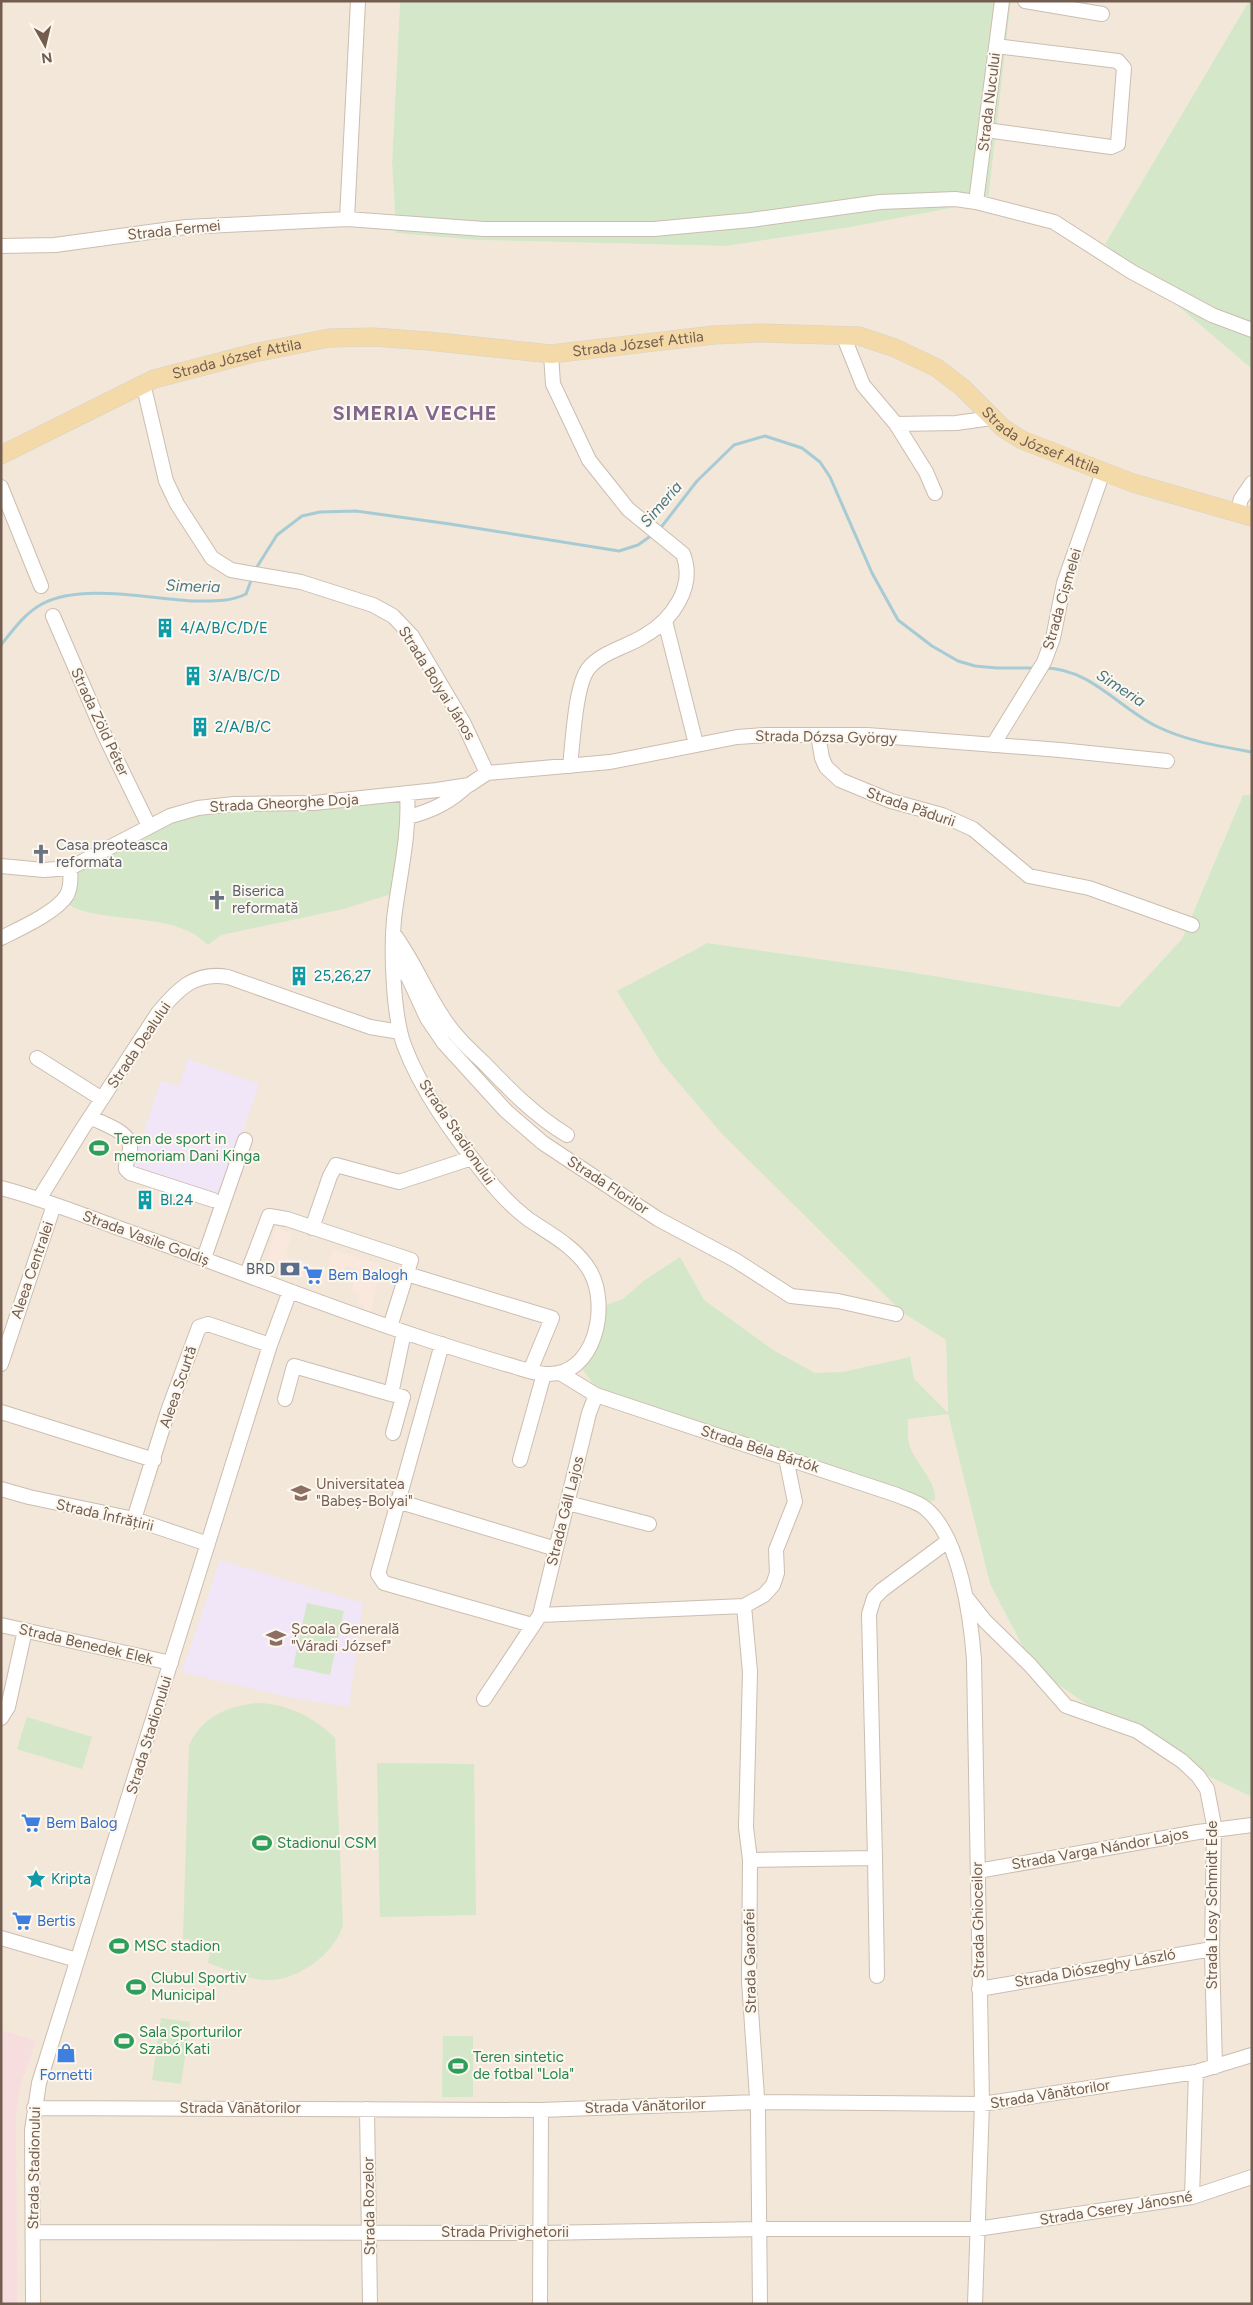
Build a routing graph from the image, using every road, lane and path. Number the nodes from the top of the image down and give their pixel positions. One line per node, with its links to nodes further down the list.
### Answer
1 (358, 1): 8 (street)
2 (1002, 1): 5 (street, Strada Nucului)
3 (1024, 1): 4 (street)
4 (1102, 14)
5 (996, 46): 6 (street, Strada Nucului); 6 (street)
6 (986, 130): 7 (street, Strada Nucului)
7 (976, 202): 8 (street, Strada Fermei); 10 (street, Strada Fermei)
8 (347, 219): 9 (street, Strada Fermei)
9 (1, 246)
10 (1252, 330)
11 (843, 335): 12 (main road, Strada József Attila); 14 (main road, Strada József Attila); 15 (street)
12 (551, 354): 13 (main road, Strada József Attila); 24 (street)
13 (144, 383): 16 (main road, Strada József Attila); 30 (street, Strada Bolyai János)
14 (992, 418): 15 (street); 17 (main road, Strada József Attila)
15 (896, 424): 20 (street)
16 (1, 455)
17 (1102, 472): 21 (main road, Strada József Attila); 27 (street, Strada Cișmelei)
18 (1252, 483): 21 (street)
19 (1, 487): 22 (street)
20 (935, 493)
21 (1244, 515)
22 (40, 586)
23 (53, 616): 34 (street, Strada Zöld Péter)
24 (665, 621): 26 (street); 29 (street)
25 (818, 735): 26 (street, Strada Dózsa György); 27 (street, Strada Dózsa György); 37 (street, Strada Pădurii)
26 (696, 744): 29 (street, Strada Dózsa György)
27 (993, 744): 28 (street, Strada Dózsa György)
28 (1167, 761)
29 (570, 766): 30 (street, Strada Dózsa György)
30 (487, 773): 31 (street, Strada Gheorghe Doja)
31 (469, 785): 32 (street, Strada Gheorghe Doja); 33 (street)
32 (407, 793): 33 (street, Strada Stadionului); 34 (street, Strada Gheorghe Doja)
33 (408, 818): 38 (street, Strada Stadionului)
34 (149, 826): 36 (street, Strada Gheorghe Doja)
35 (1, 866): 36 (street, Strada Gheorghe Doja)
36 (70, 868): 39 (street)
37 (1192, 925)
38 (393, 933): 40 (street, Strada Stadionului); 45 (street, Strada Florilor)
39 (1, 938)
40 (394, 955): 41 (street, Strada Stadionului); 57 (street, Strada Florilor)
41 (400, 1032): 43 (street, Strada Dealului); 47 (street, Strada Stadionului)
42 (38, 1058): 43 (street)
43 (102, 1099): 44 (street, Strada Dealului)
44 (90, 1117): 49 (street, Strada Dealului); 50 (street)
45 (567, 1134)
46 (246, 1140): 53 (street)
47 (472, 1158): 52 (street); 64 (street, Strada Stadionului)
48 (1, 1188): 49 (street, Strada Vasile Goldiș)
49 (39, 1199): 51 (street, Strada Vasile Goldiș)
50 (213, 1200)
51 (54, 1205): 53 (street, Strada Vasile Goldiș); 62 (street, Aleea Centralei)
52 (312, 1228): 54 (street); 55 (street)
53 (204, 1258): 54 (street, Strada Vasile Goldiș)
54 (247, 1274): 56 (street, Strada Vasile Goldiș)
55 (407, 1274): 58 (street); 63 (street)
56 (290, 1291): 58 (street); 61 (street, Strada Stadionului)
57 (896, 1314)
58 (390, 1327): 59 (street)
59 (404, 1332): 60 (street); 66 (street)
60 (442, 1344): 63 (street); 75 (street)
61 (270, 1345): 72 (street, Aleea Scurtă); 80 (street, Strada Stadionului)
62 (1, 1364)
63 (530, 1371): 65 (street)
64 (560, 1373): 65 (street); 67 (street, Strada Béla Bártók)
65 (544, 1374): 73 (street)
66 (391, 1394): 68 (street); 70 (street)
67 (596, 1395): 71 (street, Strada Béla Bártók); 76 (street, Strada Gáll Lajos)
68 (284, 1399)
69 (1, 1412): 72 (street)
70 (393, 1434)
71 (786, 1458): 79 (street, Strada Béla Bártók); 83 (street)
72 (154, 1460): 77 (street, Aleea Scurtă)
73 (520, 1460)
74 (1, 1489): 77 (street, Strada Înfrățirii)
75 (397, 1501): 81 (street); 84 (street)
76 (568, 1503): 78 (street); 81 (street, Strada Gáll Lajos)
77 (134, 1519): 80 (street, Strada Înfrățirii)
78 (648, 1524)
79 (948, 1540): 82 (street, Strada Ghioceilor); 92 (street)
80 (208, 1544): 87 (street, Strada Stadionului)
81 (556, 1549): 84 (street, Strada Gáll Lajos)
82 (966, 1596): 91 (street, Strada Losy Schmidt Ede); 94 (street, Strada Ghioceilor)
83 (744, 1606): 84 (street); 93 (street, Strada Garoafei)
84 (536, 1620): 88 (street, Strada Gáll Lajos)
85 (1, 1625): 86 (street, Strada Benedek Elek)
86 (25, 1630): 87 (street, Strada Benedek Elek); 89 (street)
87 (171, 1663): 97 (street, Strada Stadionului)
88 (484, 1699)
89 (1, 1718)
90 (1252, 1825): 91 (street, Strada Varga Nándor Lajos)
91 (1213, 1830): 94 (street, Strada Varga Nándor Lajos); 96 (street, Strada Losy Schmidt Ede)
92 (875, 1858): 93 (street); 98 (street)
93 (750, 1860): 103 (street, Strada Garoafei)
94 (978, 1871): 99 (street, Strada Ghioceilor)
95 (1, 1938): 97 (street)
96 (1212, 1949): 99 (street, Strada Diószeghy László); 101 (street, Strada Losy Schmidt Ede)
97 (77, 1960): 105 (street, Strada Stadionului)
98 (877, 1976)
99 (979, 1989): 104 (street, Strada Ghioceilor)
100 (1252, 2055): 101 (street, Strada Vânătorilor)
101 (1216, 2067): 102 (street, Strada Vânătorilor)
102 (1196, 2072): 104 (street, Strada Vânătorilor); 109 (street)
103 (757, 2102): 104 (street, Strada Vânătorilor); 107 (street, Strada Vânătorilor); 110 (street, Strada Garoafei)
104 (982, 2104): 111 (street, Strada Ghioceilor)
105 (34, 2108): 106 (street, Strada Vânătorilor); 112 (street, Strada Stadionului)
106 (367, 2109): 107 (street, Strada Vânătorilor); 113 (street, Strada Rozelor)
107 (541, 2110): 114 (street)
108 (1252, 2177): 109 (street, Strada Cserey Jánosné)
109 (1192, 2197): 111 (street, Strada Cserey Jánosné)
110 (760, 2229): 111 (street, Strada Privighetorii); 114 (street, Strada Privighetorii); 118 (street, Strada Garoafei)
111 (977, 2229): 119 (street, Strada Ghioceilor)
112 (33, 2232): 113 (street, Strada Privighetorii); 115 (street, Strada Stadionului)
113 (369, 2232): 114 (street, Strada Privighetorii); 116 (street, Strada Rozelor)
114 (540, 2233): 117 (street)
115 (33, 2304)
116 (370, 2304)
117 (540, 2304)
118 (760, 2304)
119 (975, 2304)

